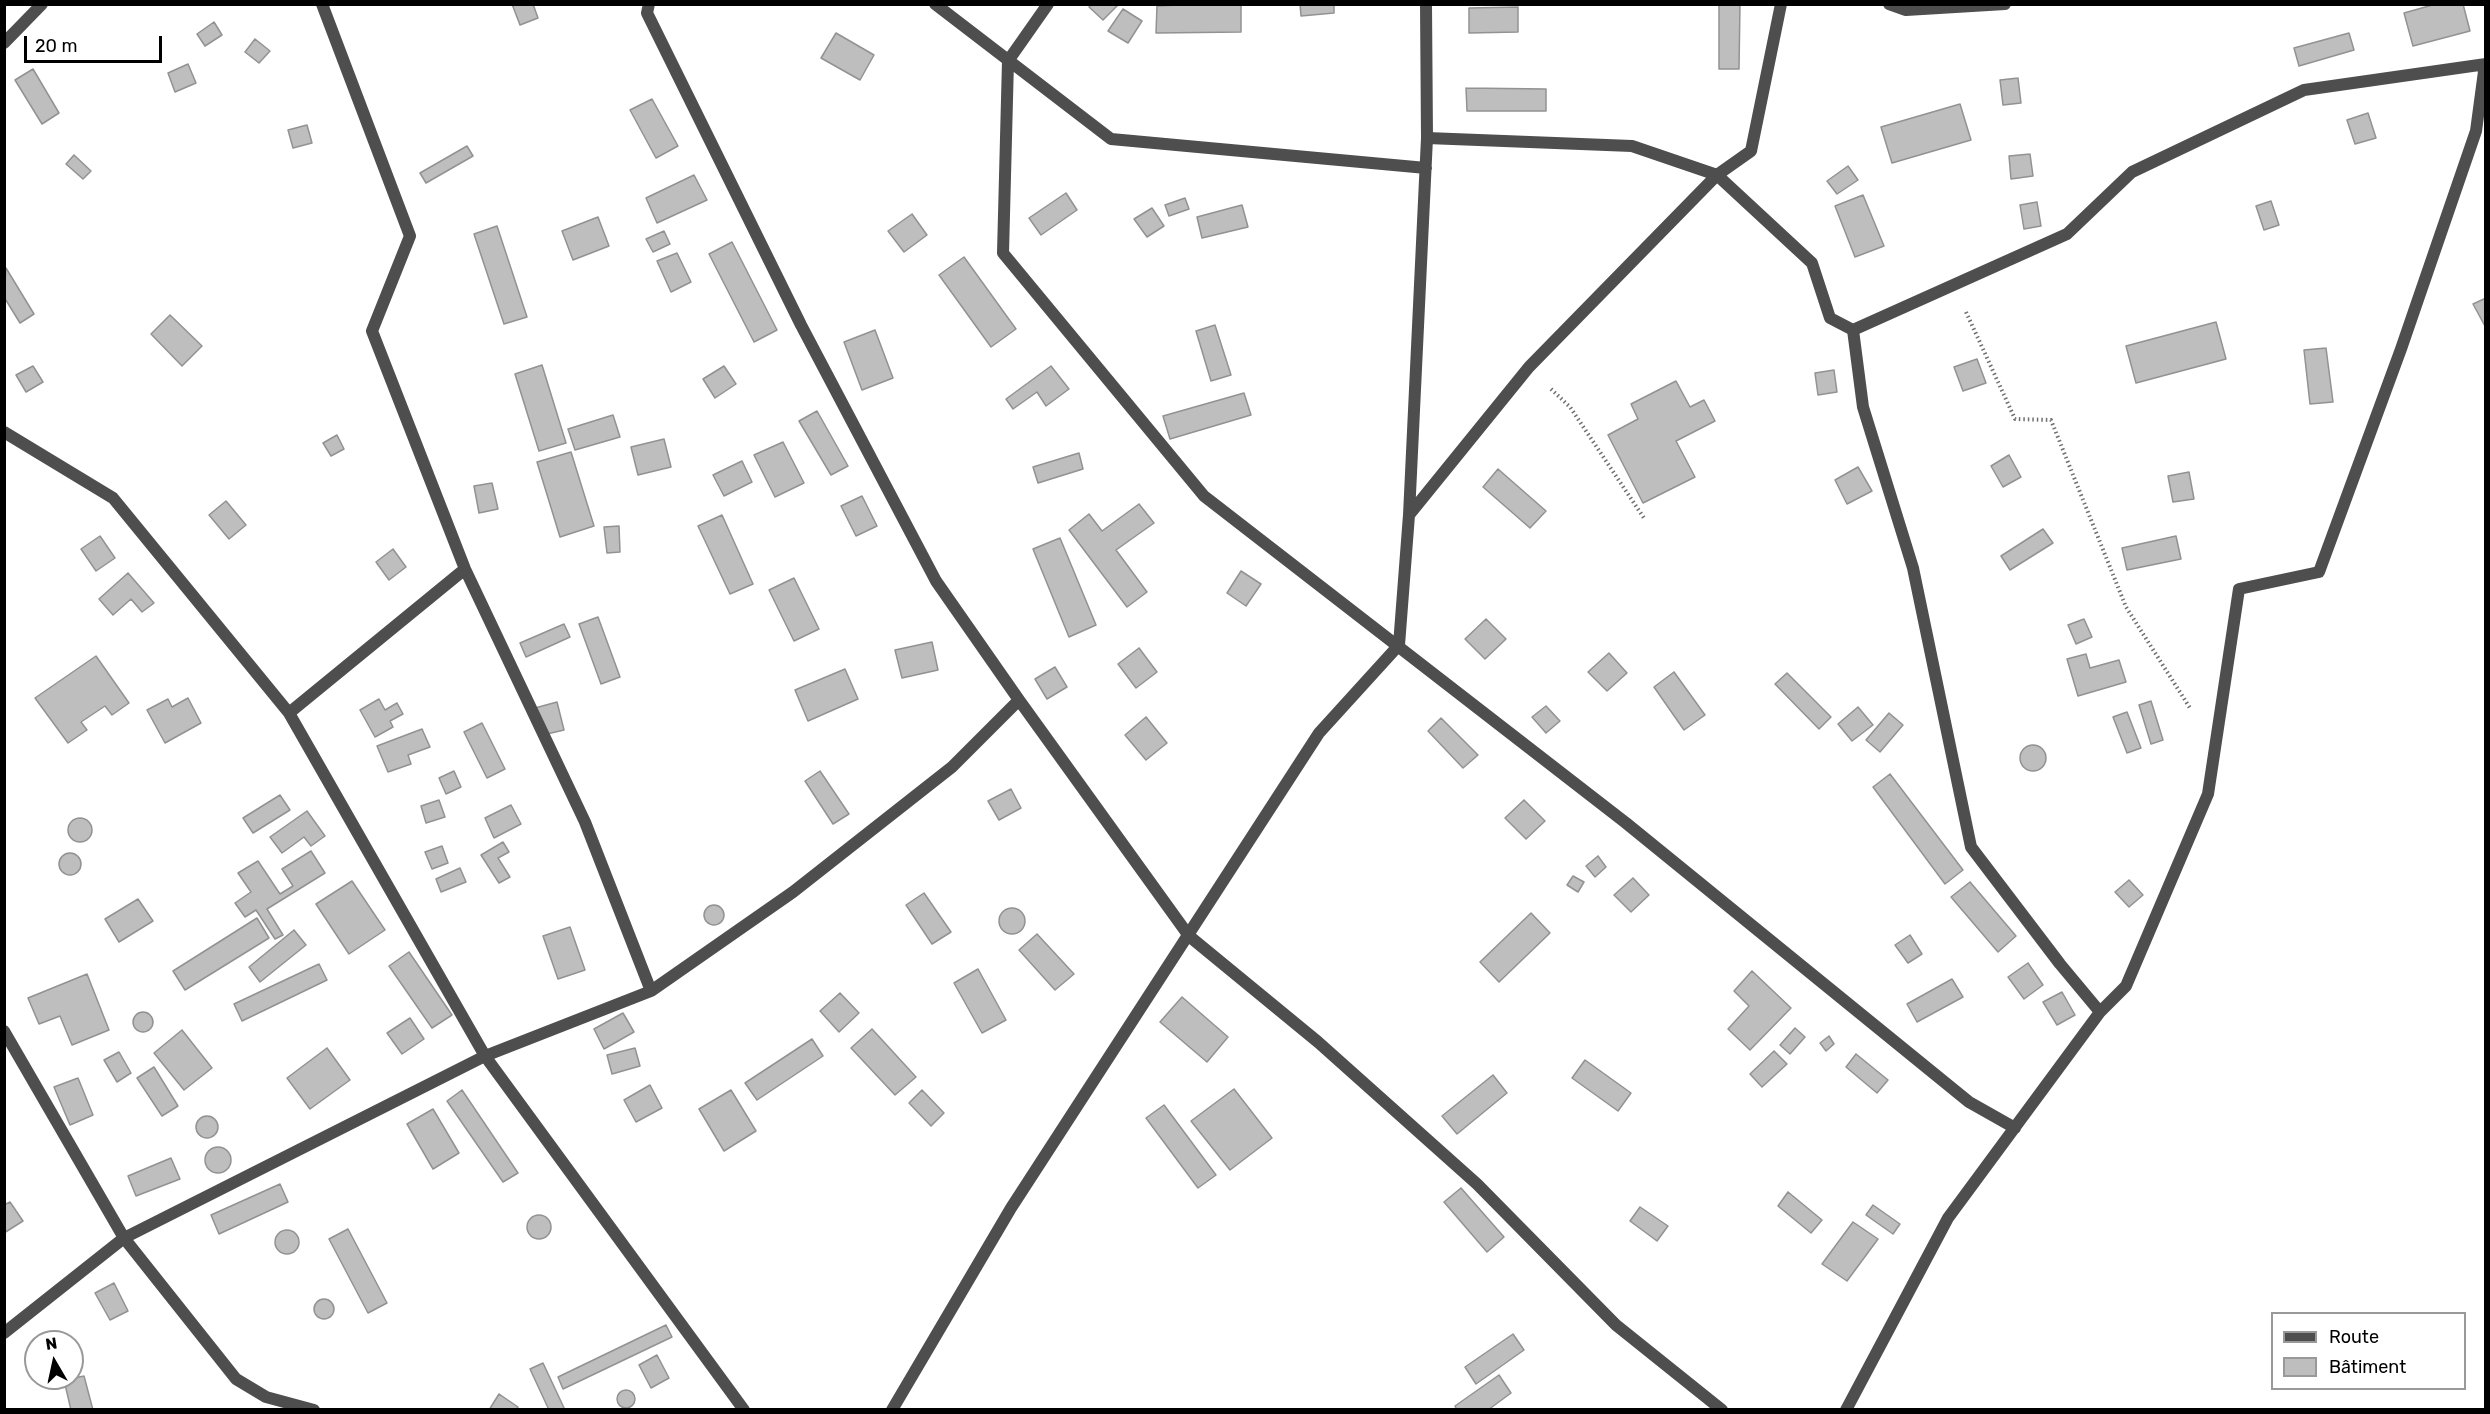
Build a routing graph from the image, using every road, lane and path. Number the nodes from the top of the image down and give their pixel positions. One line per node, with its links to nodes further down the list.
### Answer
1 (42, 4): 10 (street)
2 (322, 4): 22 (street)
3 (650, 4): 24 (street)
4 (935, 4): 11 (street)
5 (1048, 4): 11 (street)
6 (1426, 4): 13 (street)
7 (1780, 4): 15 (street)
8 (1889, 4): 9 (street)
9 (2005, 4)
10 (4, 43)
11 (1008, 61): 14 (street); 23 (street)
12 (2485, 64): 16 (street); 26 (street)
13 (1427, 138): 14 (street); 15 (street)
14 (1426, 168): 20 (street)
15 (1717, 176): 17 (street); 18 (street)
16 (1954, 284): 17 (street); 26 (path)
17 (1853, 330): 29 (street)
18 (1529, 367): 20 (street); 21 (path)
19 (4, 432): 25 (street)
20 (1409, 514): 23 (street)
21 (1644, 518)
22 (465, 569): 25 (street); 28 (street)
23 (1399, 645): 27 (street); 32 (street)
24 (1019, 700): 27 (street); 28 (street)
25 (290, 713): 31 (street)
26 (2214, 747): 29 (street)
27 (1189, 936): 37 (street); 38 (street)
28 (651, 991): 31 (street)
29 (2100, 1012): 32 (street)
30 (4, 1031): 33 (street)
31 (485, 1056): 33 (street); 36 (street)
32 (2014, 1128): 39 (street)
33 (124, 1238): 34 (street); 35 (street)
34 (4, 1332)
35 (314, 1410)
36 (744, 1410)
37 (892, 1410)
38 (1722, 1410)
39 (1846, 1410)

